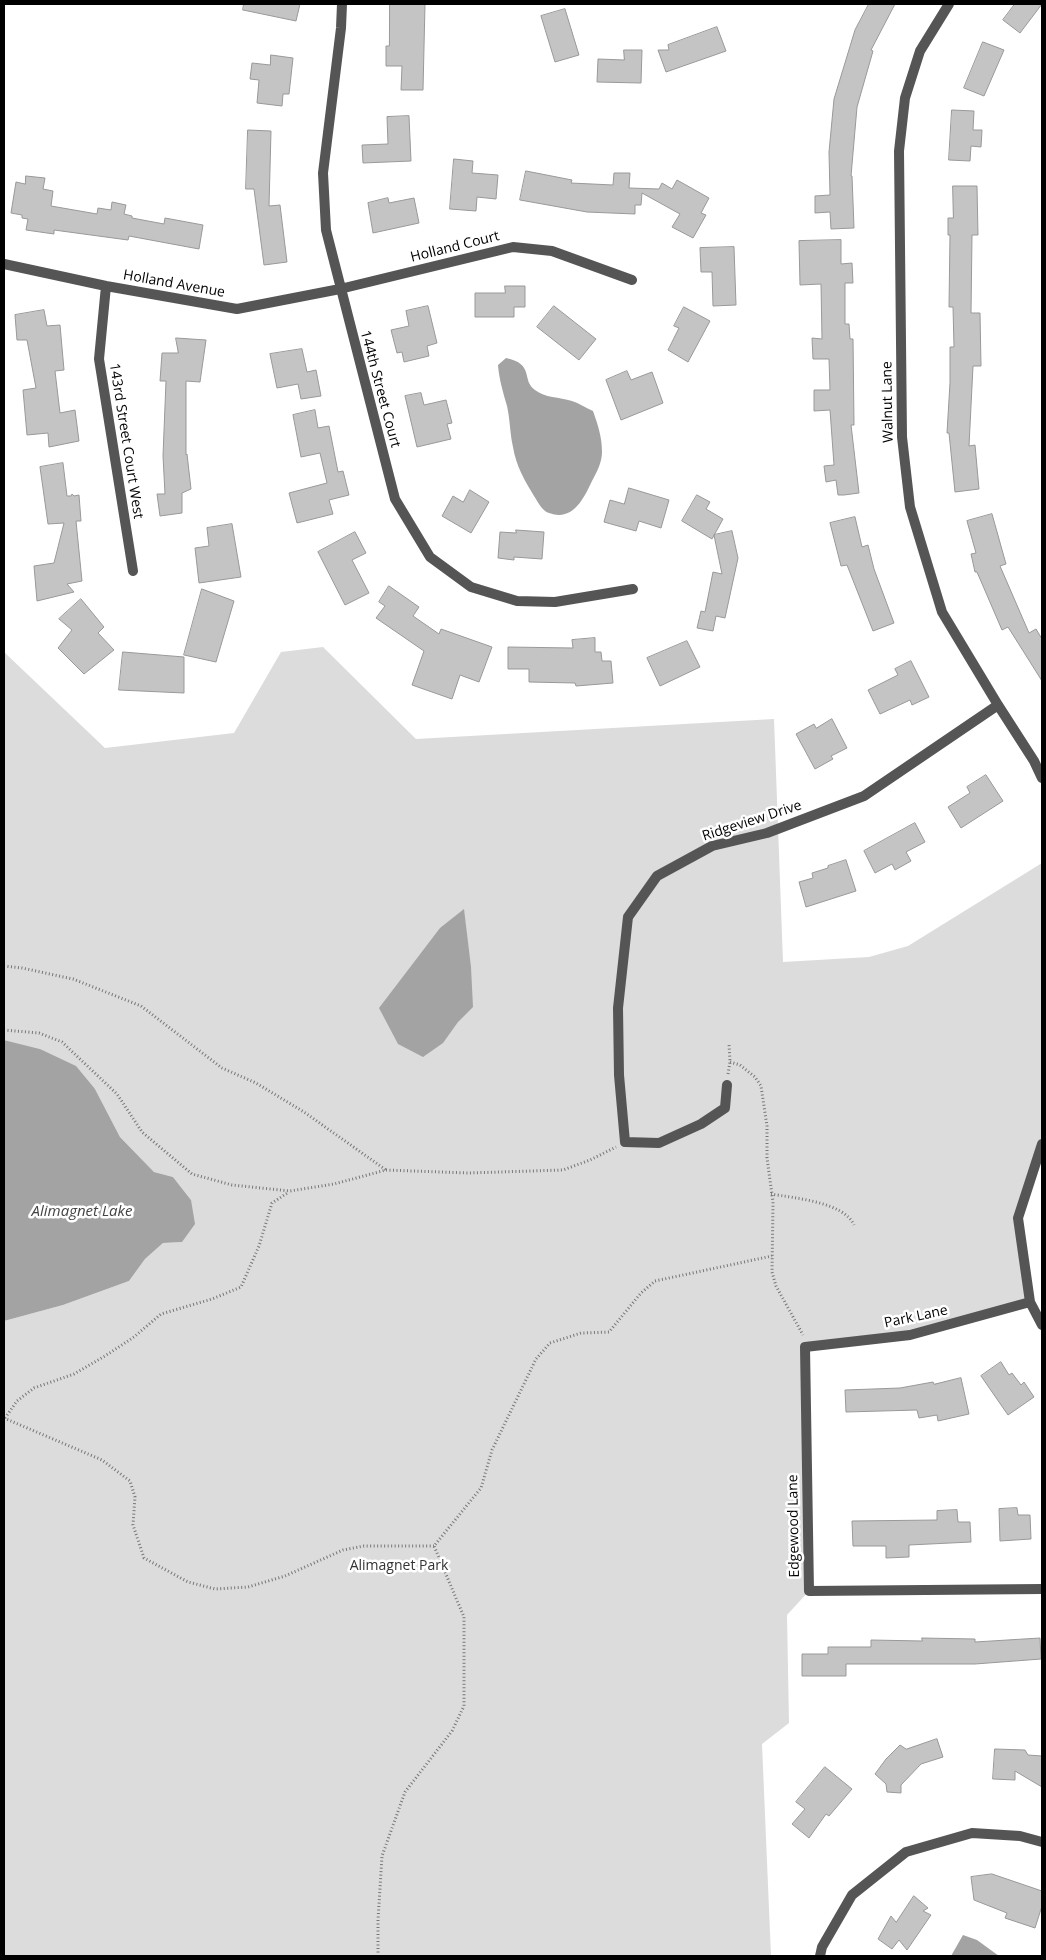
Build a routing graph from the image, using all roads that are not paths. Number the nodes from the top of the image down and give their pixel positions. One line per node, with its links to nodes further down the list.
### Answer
1 (342, 4): 6 (street, 144th Street Court)
2 (949, 4): 9 (street, Walnut Lane)
3 (4, 264): 5 (street, Holland Avenue)
4 (632, 280): 6 (street, Holland Court)
5 (106, 286): 6 (street, Holland Avenue); 7 (street, 143rd Street Court West)
6 (340, 289): 8 (street, 144th Street Court)
7 (133, 571)
8 (633, 589)
9 (998, 705): 10 (street, Walnut Lane); 11 (street, Ridgeview Drive)
10 (1042, 778)
11 (726, 1085)
12 (1042, 1144): 13 (street)
13 (1030, 1302): 14 (street); 15 (street, Park Lane)
14 (1042, 1325)
15 (807, 1346): 16 (street, Edgewood Lane)
16 (1042, 1589)
17 (1042, 1842): 18 (street)
18 (820, 1956)

